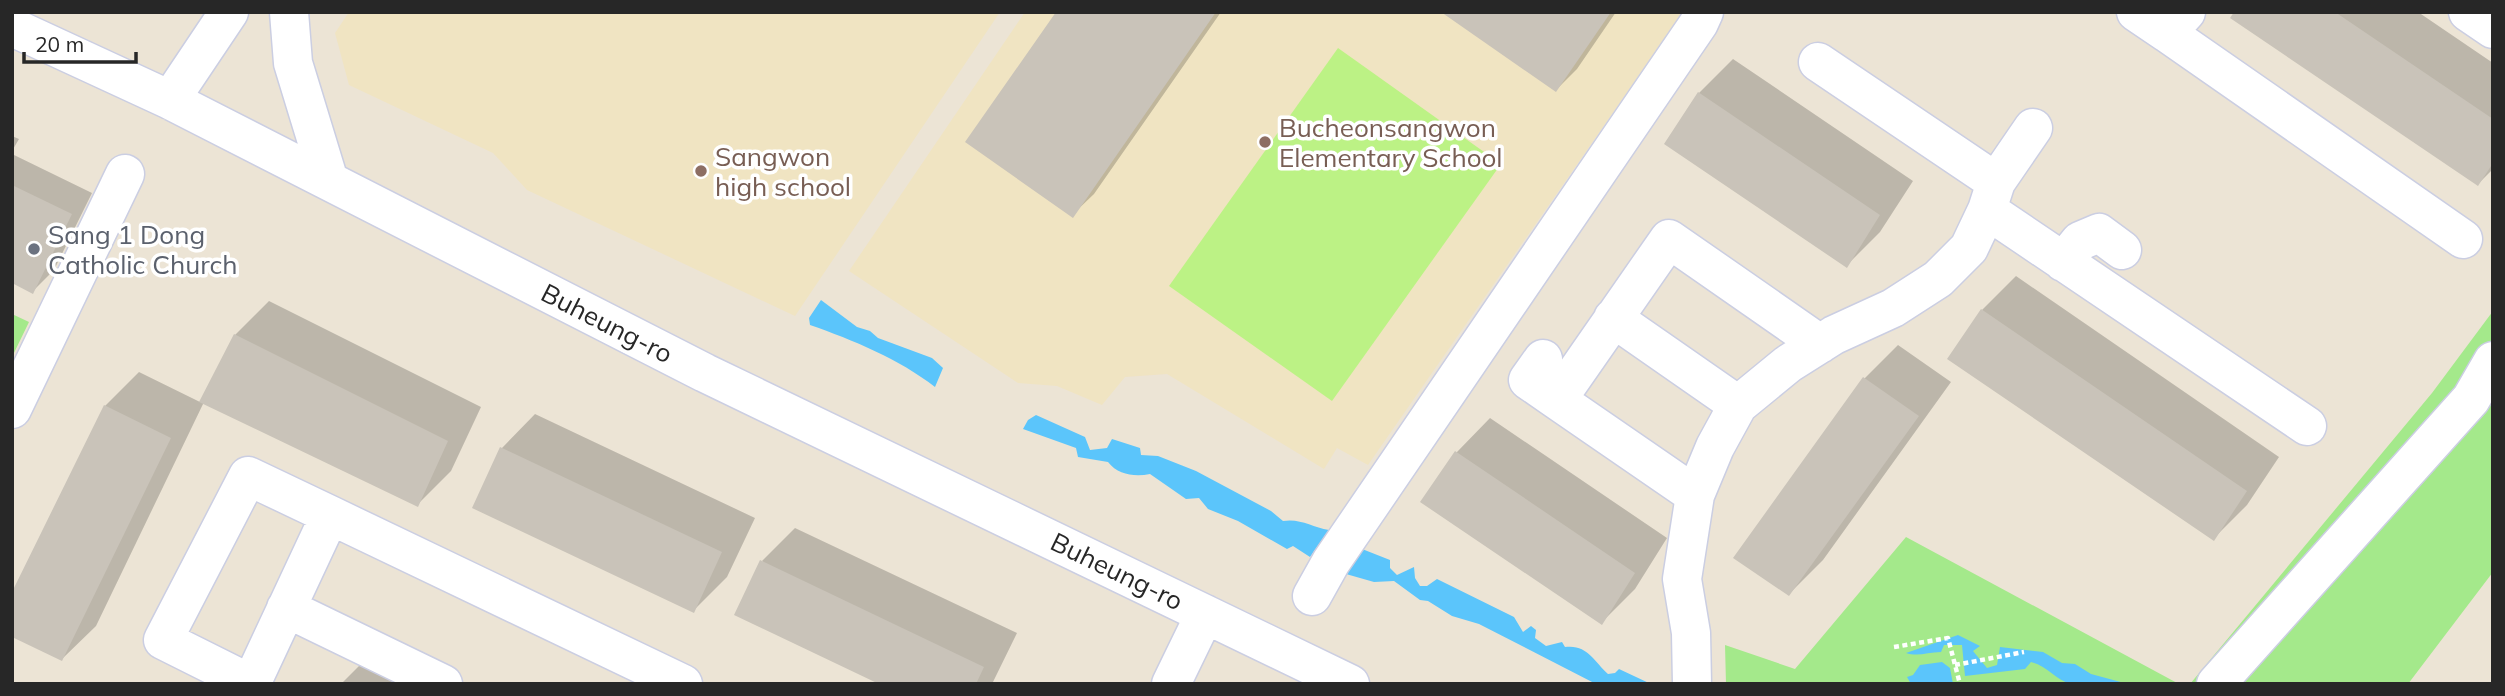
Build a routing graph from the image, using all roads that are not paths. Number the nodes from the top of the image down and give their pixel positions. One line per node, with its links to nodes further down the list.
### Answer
1 (229, 12): 9 (street)
2 (289, 12): 12 (street)
3 (1704, 12): 27 (street)
4 (2468, 12): 7 (street)
5 (2163, 19): 14 (street)
6 (12, 27): 9 (street, Buheung-ro)
7 (2493, 29)
8 (1818, 62): 13 (street)
9 (170, 100): 12 (street, Buheung-ro)
10 (2033, 128): 13 (street)
11 (125, 174): 23 (street)
12 (329, 181): 29 (street, Buheung-ro)
13 (1992, 196): 16 (street); 18 (street)
14 (2463, 239)
15 (2122, 250): 16 (street)
16 (2063, 262): 24 (street)
17 (1613, 318): 18 (street); 21 (street); 22 (street)
18 (1820, 344): 22 (street)
19 (1542, 359): 21 (street)
20 (2493, 361): 35 (street)
21 (1557, 400): 25 (street)
22 (1738, 405): 25 (street)
23 (12, 409)
24 (2307, 426)
25 (1695, 495): 34 (street)
26 (330, 514): 28 (street); 28 (street); 31 (street)
27 (1312, 596)
28 (286, 607): 30 (street)
29 (1205, 614): 32 (street, Buheung-ro); 33 (street, Buheung-ro)
30 (443, 684)
31 (683, 684)
32 (1171, 684)
33 (1350, 684)
34 (1692, 684)
35 (2216, 684)

